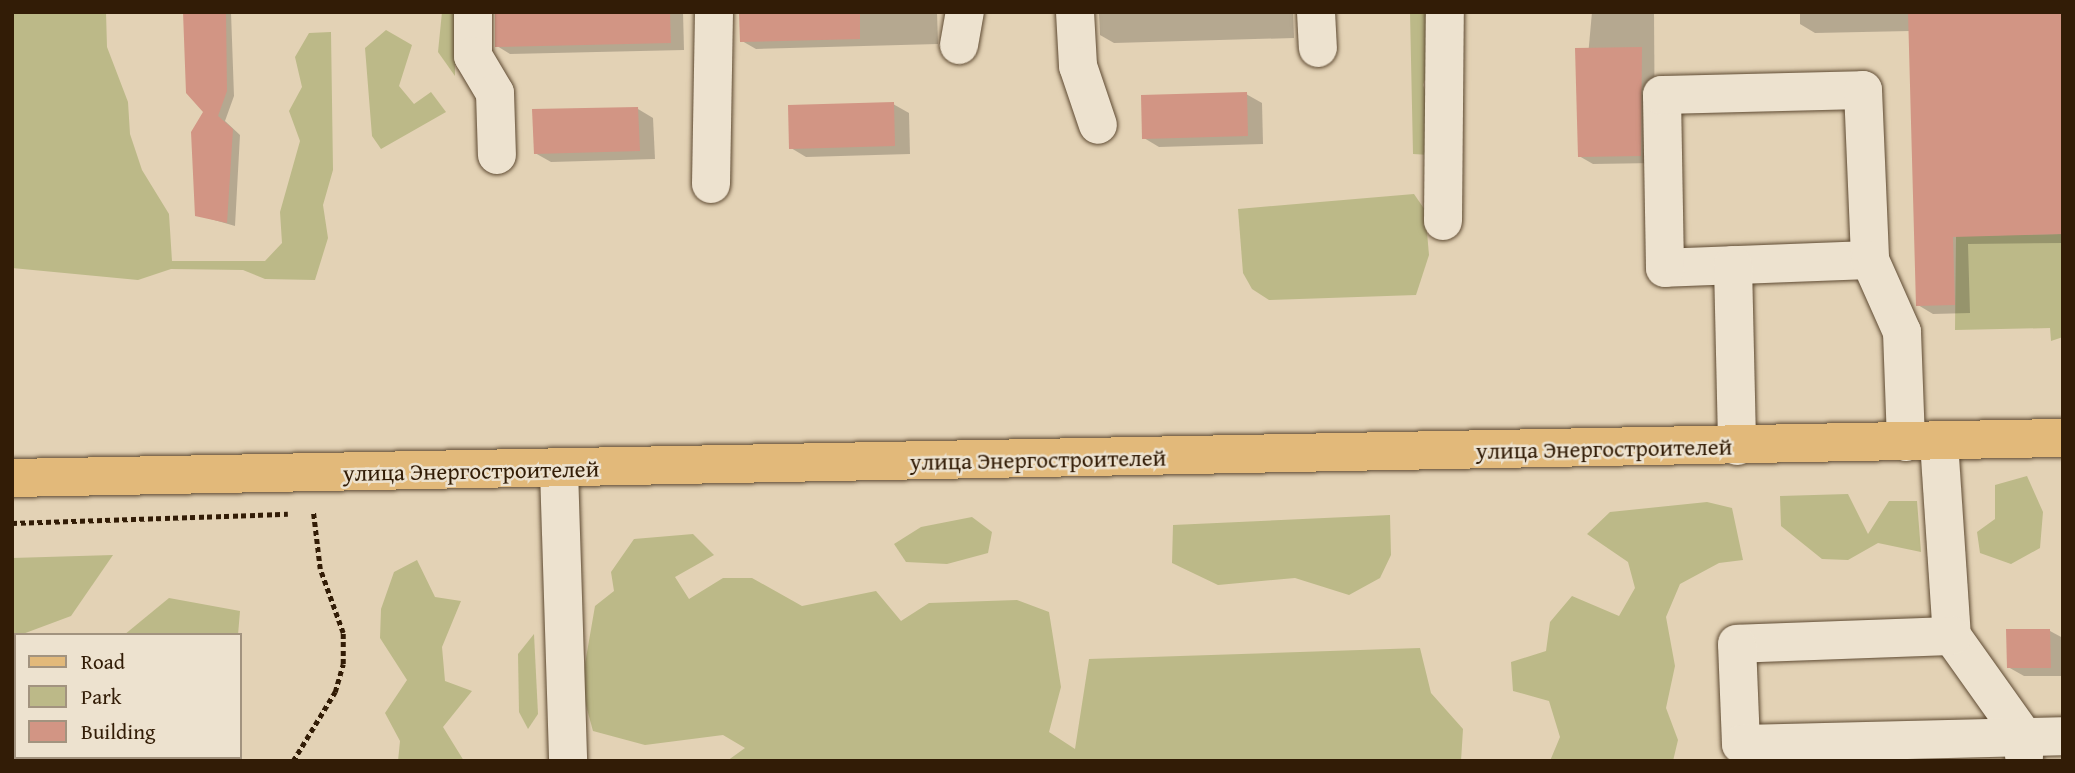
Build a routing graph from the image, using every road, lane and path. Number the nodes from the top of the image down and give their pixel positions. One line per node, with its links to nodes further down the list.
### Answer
1 (473, 12): 6 (lane)
2 (714, 12): 7 (lane)
3 (1074, 12): 5 (lane)
4 (1445, 12): 8 (lane)
5 (1098, 125)
6 (497, 155)
7 (711, 184)
8 (1443, 221)
9 (1870, 260): 10 (lane); 10 (lane); 12 (lane)
10 (1733, 265): 13 (lane)
11 (2063, 438): 12 (main road, улица Энергостроителей)
12 (1922, 442): 13 (main road, улица Энергостроителей); 19 (lane)
13 (1737, 446): 14 (main road, улица Энергостроителей)
14 (559, 470): 15 (main road, улица Энергостроителей); 23 (lane)
15 (310, 474): 16 (main road, улица Энергостроителей); 22 (path)
16 (12, 478)
17 (297, 513): 18 (path)
18 (12, 523)
19 (1952, 636): 21 (lane); 21 (lane)
20 (2063, 736): 21 (lane)
21 (2023, 749)
22 (293, 761)
23 (568, 761)

